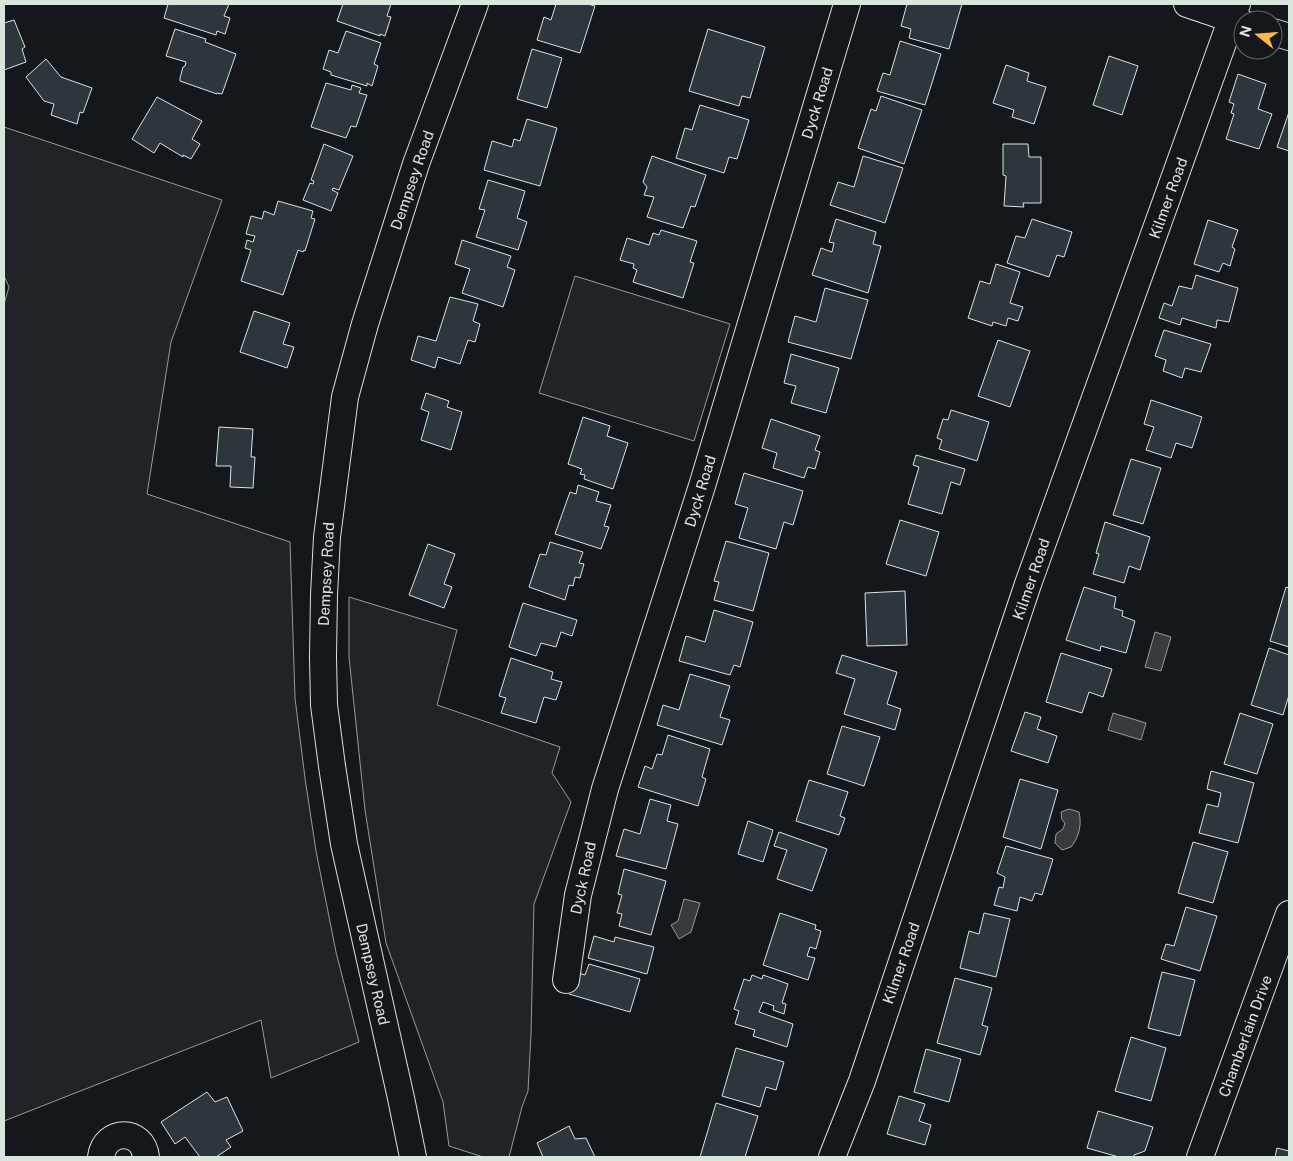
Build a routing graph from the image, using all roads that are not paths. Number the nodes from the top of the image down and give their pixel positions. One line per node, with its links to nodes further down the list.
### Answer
1 (475, 4): 10 (street, Dempsey Road)
2 (847, 4): 7 (street, Dyck Road)
3 (1187, 4): 4 (street)
4 (1233, 14)
5 (1233, 29): 11 (street, Kilmer Road)
6 (1289, 914): 12 (street, Chamberlain Drive)
7 (566, 980)
8 (101, 1157): 9 (street)
9 (146, 1157)
10 (413, 1157)
11 (832, 1157)
12 (1200, 1157)

